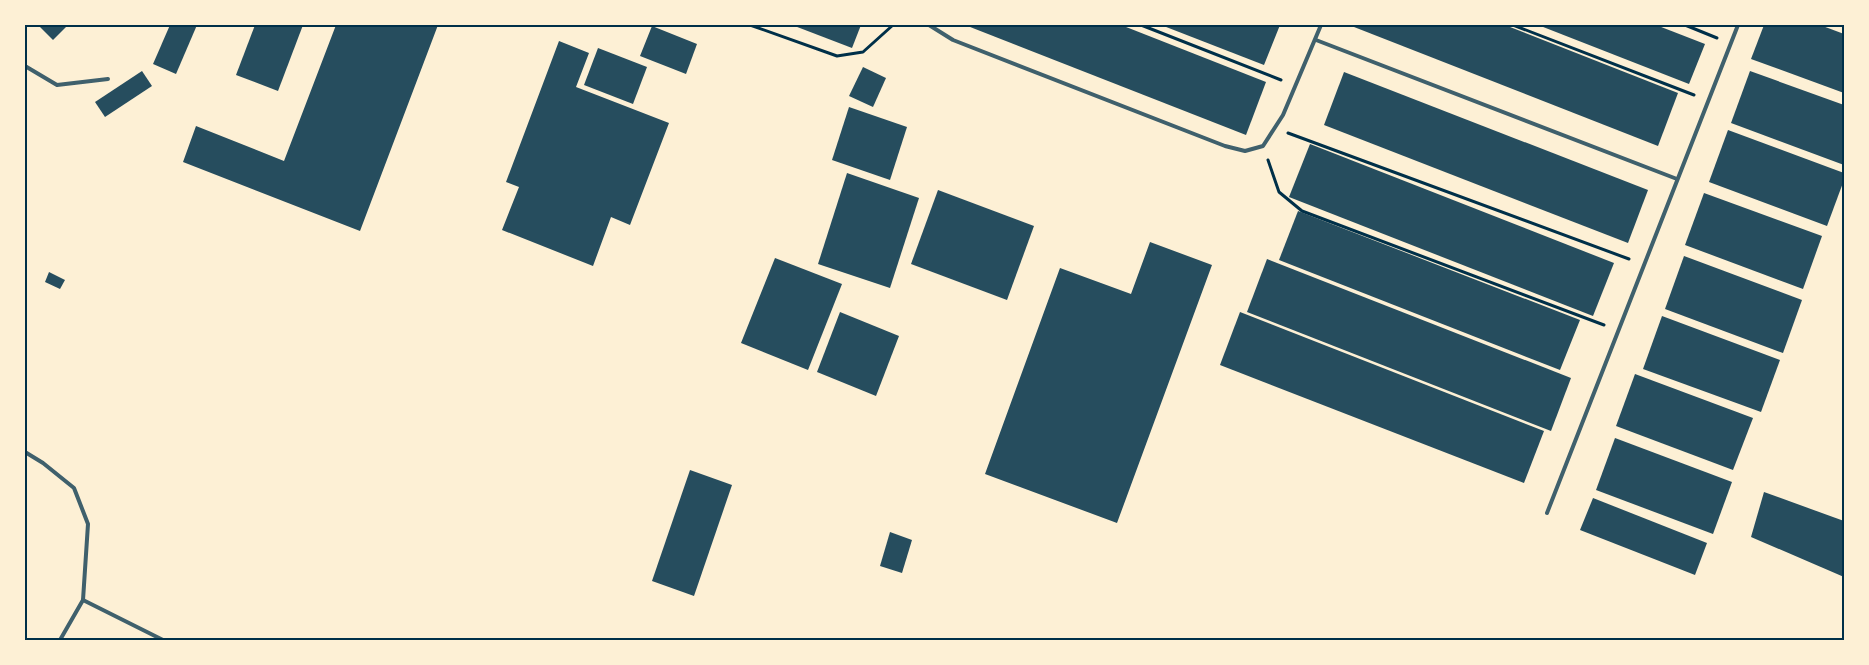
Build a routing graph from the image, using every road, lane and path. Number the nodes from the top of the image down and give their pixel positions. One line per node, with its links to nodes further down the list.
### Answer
1 (750, 25): 2 (path)
2 (893, 25)
3 (929, 25): 16 (lane)
4 (1141, 25): 13 (path)
5 (1321, 25): 9 (lane)
6 (1513, 25): 14 (path)
7 (1685, 25): 10 (path)
8 (1738, 25): 10 (lane)
9 (1316, 40): 13 (lane); 17 (lane)
10 (1731, 43): 14 (lane)
11 (25, 66): 12 (lane)
12 (108, 79)
13 (1295, 86): 15 (lane)
14 (1708, 100): 17 (lane)
15 (1274, 128): 16 (lane); 18 (path)
16 (1262, 146): 19 (path)
17 (1677, 179): 18 (lane)
18 (1644, 265): 19 (lane)
19 (1618, 330): 21 (lane)
20 (25, 452): 22 (lane)
21 (1547, 513)
22 (82, 600): 23 (lane); 24 (lane)
23 (60, 640)
24 (163, 640)

